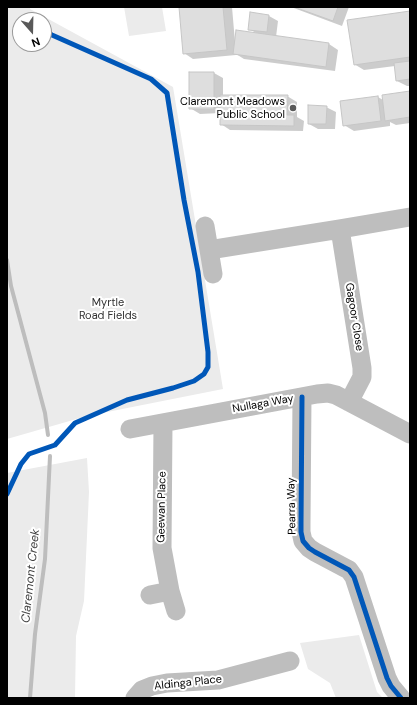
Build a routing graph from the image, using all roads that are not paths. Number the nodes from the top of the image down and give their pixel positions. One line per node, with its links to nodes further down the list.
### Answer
1 (410, 216): 3 (street)
2 (205, 226): 4 (street)
3 (340, 229): 4 (street); 7 (street, Gagoor Close)
4 (209, 250): 5 (street)
5 (213, 274)
6 (302, 397): 7 (street, Nullaga Way); 8 (street, Nullaga Way); 16 (street, Pearra Way)
7 (349, 402): 10 (street, Nullaga Way)
8 (163, 423): 9 (street, Nullaga Way); 11 (street, Geewan Place)
9 (130, 429)
10 (410, 434)
11 (170, 591): 12 (street); 13 (street, Geewan Place)
12 (150, 595)
13 (176, 611)
14 (290, 661): 15 (street, Aldinga Place)
15 (135, 698)
16 (401, 698)

